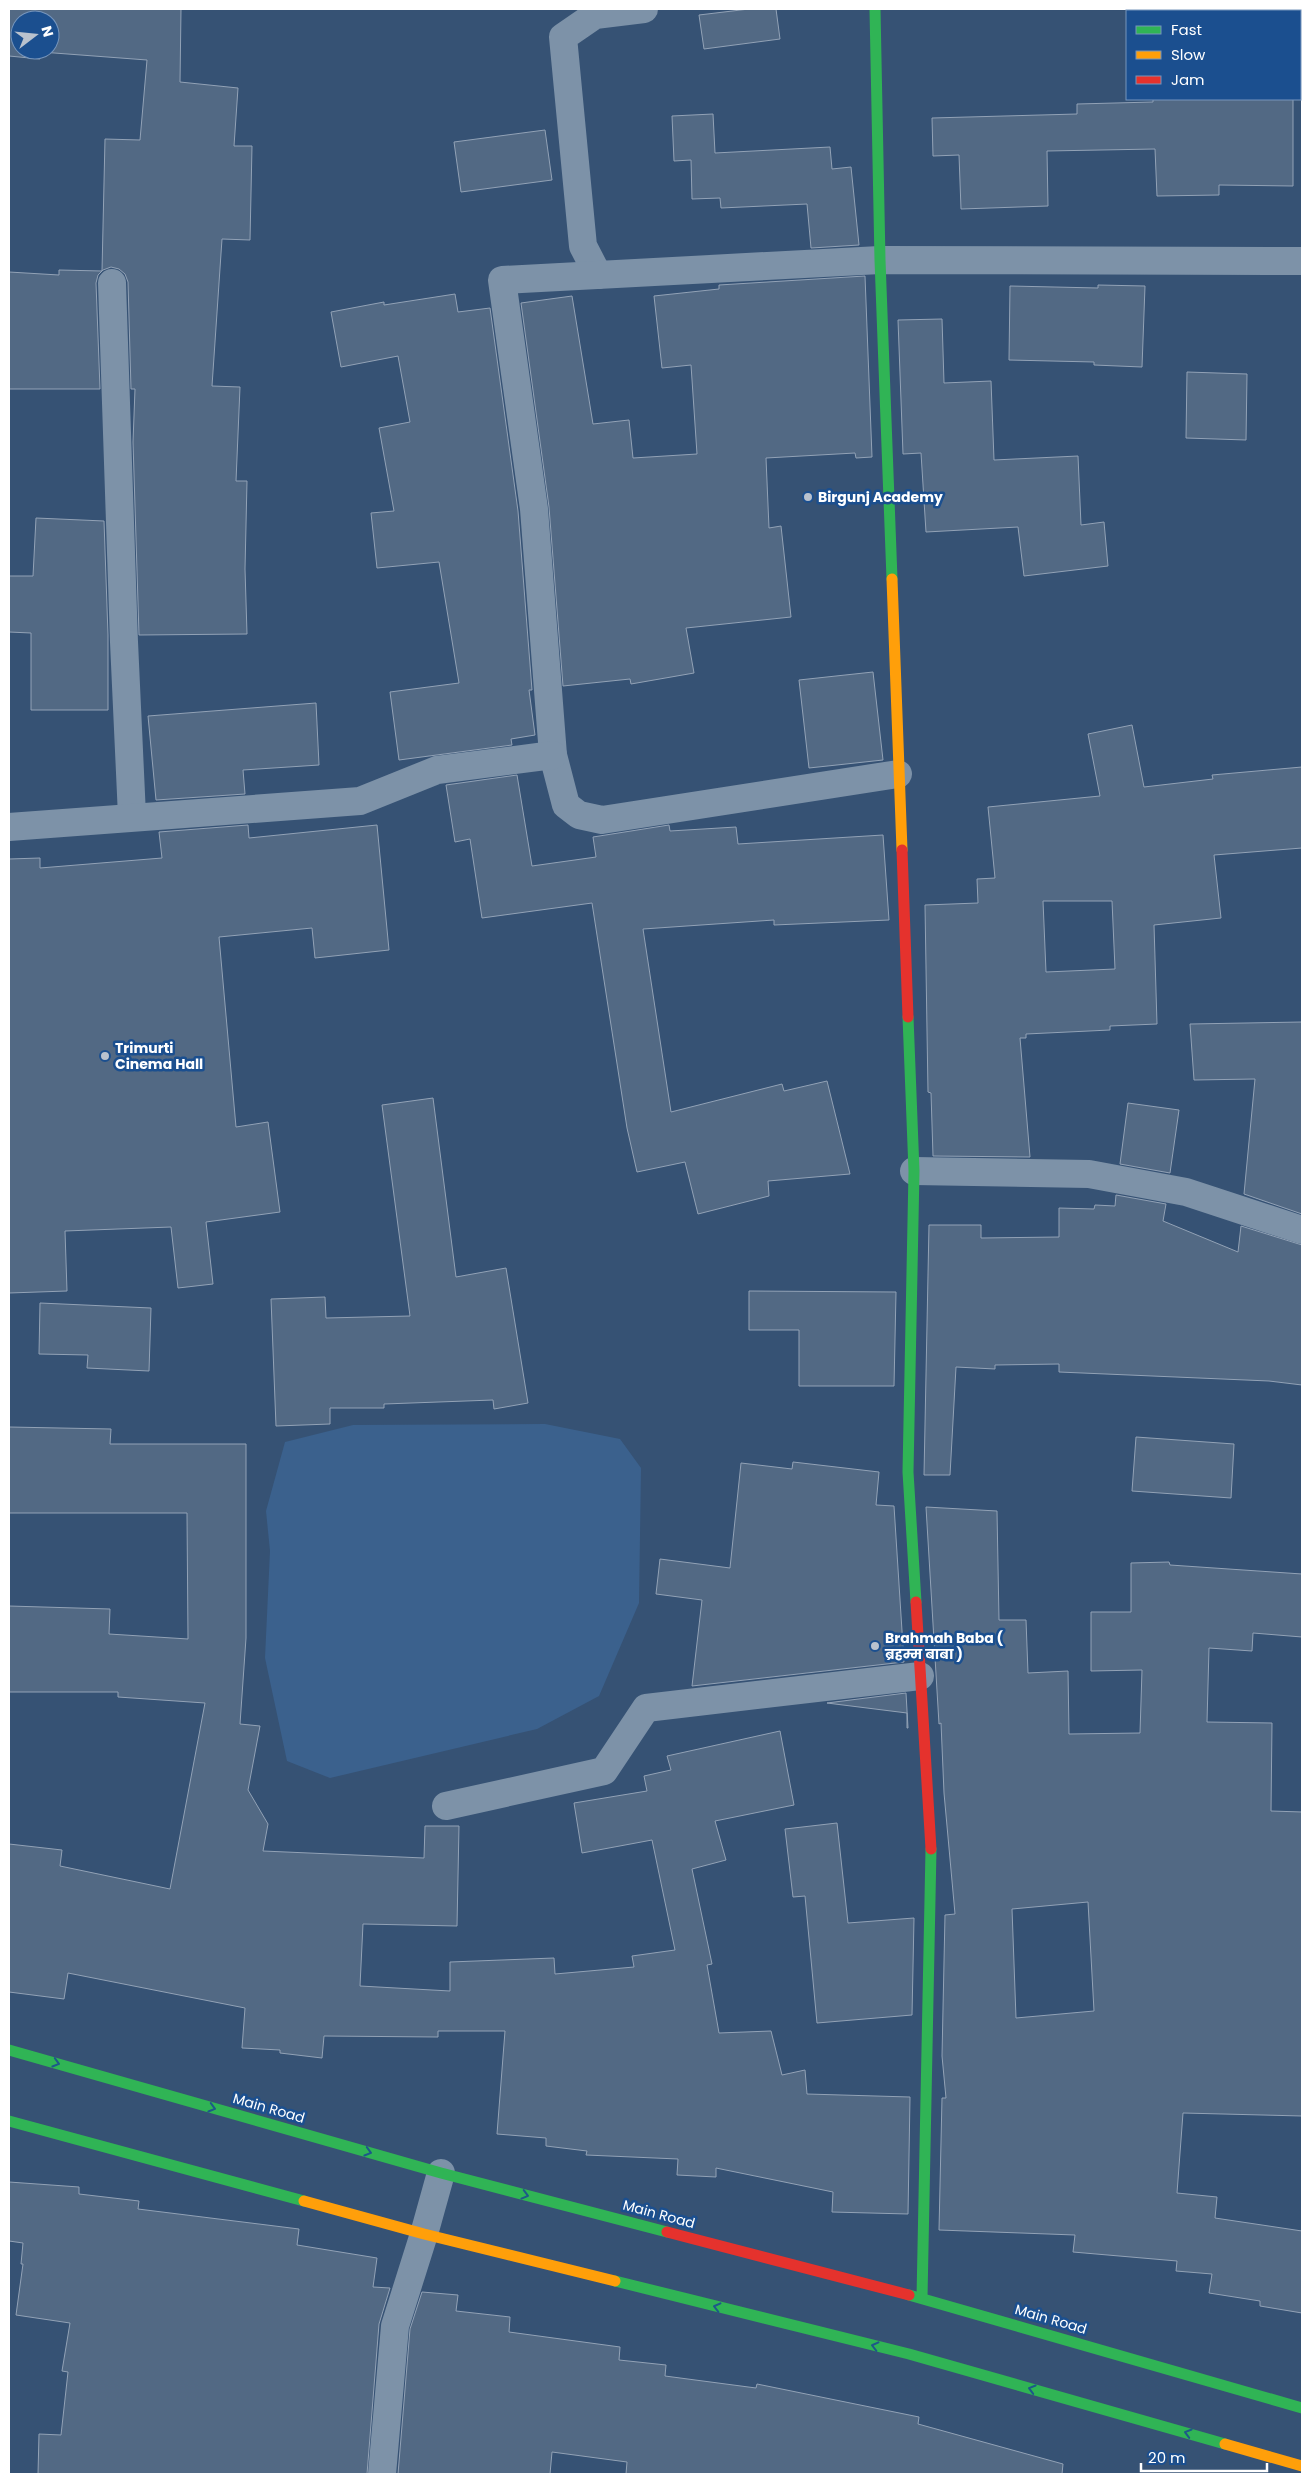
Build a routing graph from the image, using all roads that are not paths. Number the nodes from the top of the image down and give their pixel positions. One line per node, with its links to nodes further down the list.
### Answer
1 (644, 9): 5 (street)
2 (875, 9): 3 (main road)
3 (880, 260): 4 (street); 5 (street); 8 (main road)
4 (1302, 262)
5 (598, 275): 7 (street)
6 (112, 283): 9 (street)
7 (553, 755): 8 (street); 9 (street)
8 (898, 774): 11 (main road)
9 (132, 816): 10 (street)
10 (9, 827)
11 (914, 1171): 12 (street); 13 (main road)
12 (1302, 1230)
13 (920, 1676): 14 (street); 19 (main road)
14 (446, 1806)
15 (9, 2050): 17 (main road, Main Road, one-way to 17)
16 (9, 2121): 18 (main road)
17 (441, 2173): 18 (street); 19 (main road, Main Road, one-way to 19)
18 (424, 2234): 21 (main road, one-way to 18); 22 (street)
19 (922, 2298): 20 (main road, Main Road)
20 (1302, 2408)
21 (1302, 2466)
22 (382, 2474)

